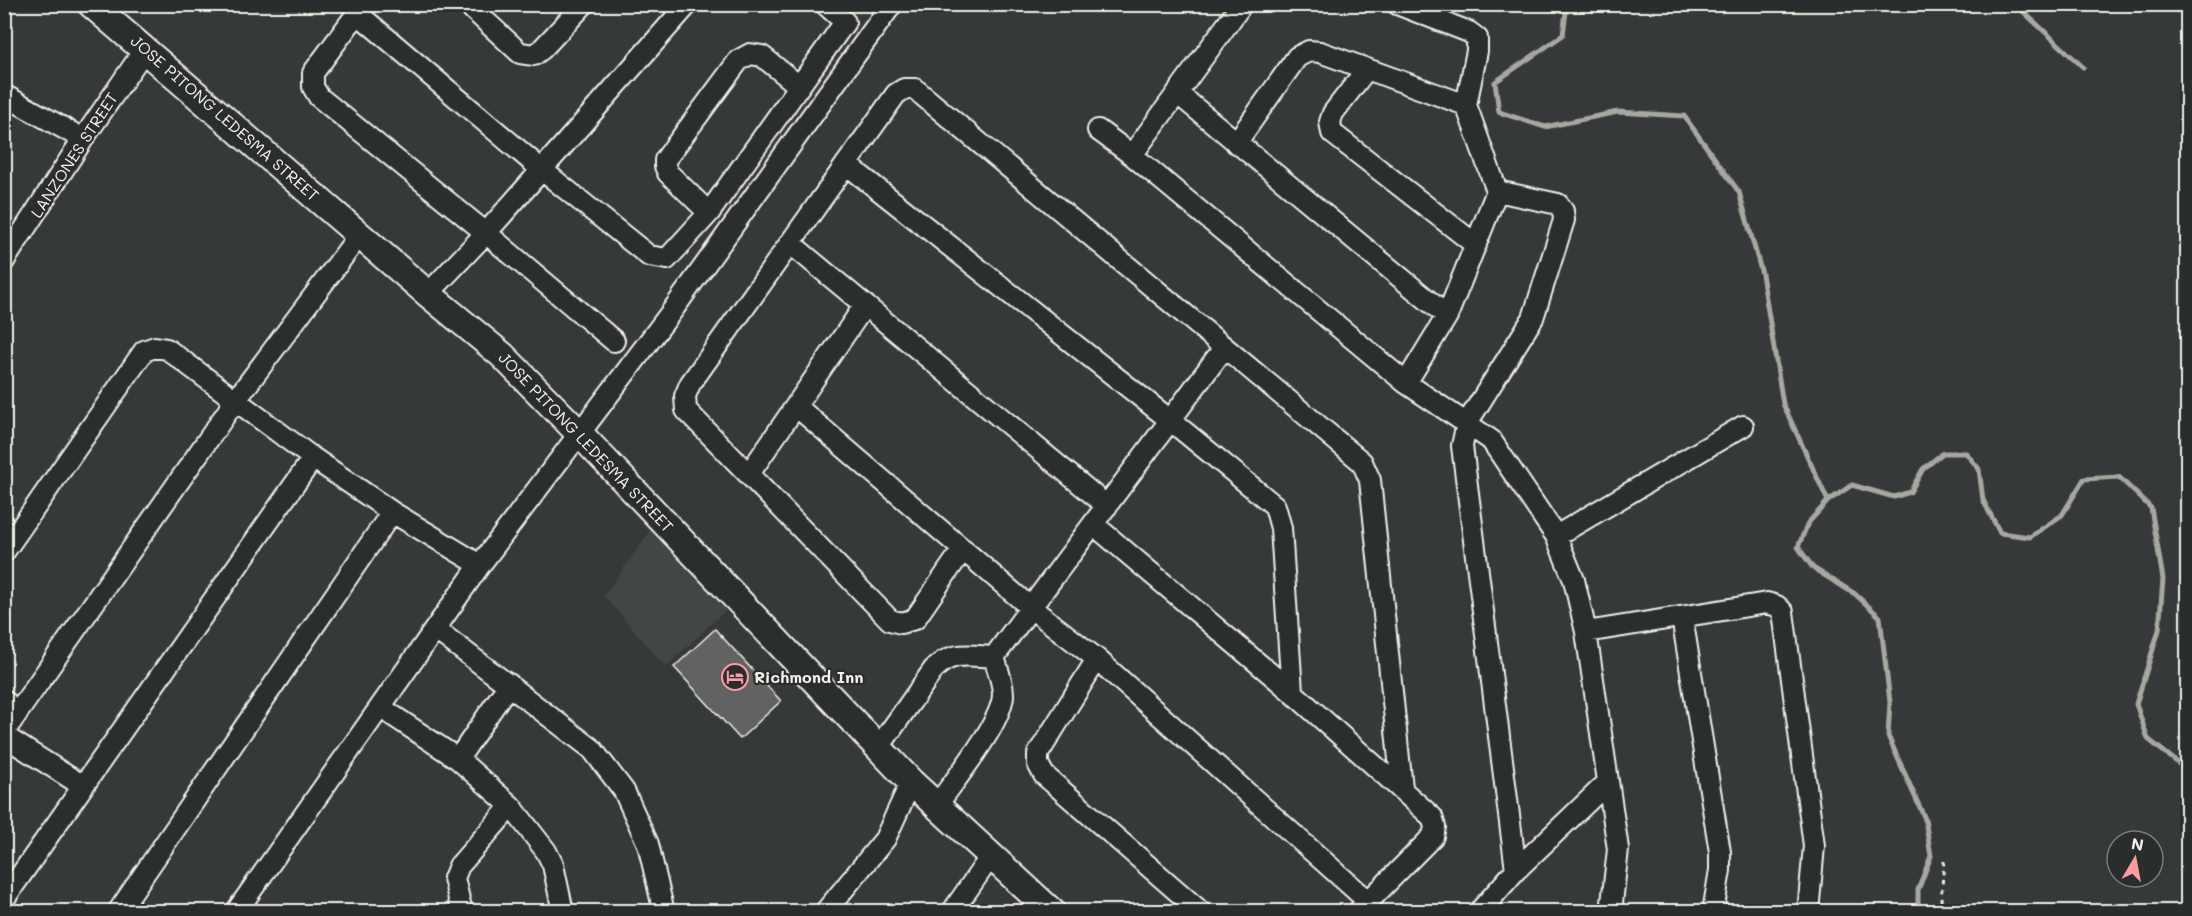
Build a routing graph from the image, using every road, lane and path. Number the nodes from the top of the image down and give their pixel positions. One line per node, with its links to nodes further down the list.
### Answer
1 (91, 4): 12 (main road, JOSE PITONG LEDESMA STREET)
2 (467, 4): 8 (street)
3 (688, 4): 23 (street)
4 (825, 4): 10 (street)
5 (892, 4): 11 (street)
6 (1242, 4): 15 (street)
7 (1397, 4): 17 (street)
8 (580, 6)
9 (360, 9): 23 (street); 26 (street)
10 (845, 22): 11 (street); 14 (street)
11 (867, 40): 42 (street)
12 (145, 49): 19 (street, LANZONES STREET); 27 (main road, JOSE PITONG LEDESMA STREET)
13 (1365, 69): 17 (street); 20 (street); 29 (street)
14 (799, 86): 25 (street); 25 (street)
15 (1177, 93): 20 (street); 21 (street)
16 (4, 95): 19 (street)
17 (1466, 105): 24 (street)
18 (1098, 130): 21 (street)
19 (82, 139): 30 (street, LANZONES STREET)
20 (1236, 143): 33 (street)
21 (1132, 155): 36 (street)
22 (846, 164): 28 (street); 35 (street); 39 (street)
23 (542, 170): 25 (street); 26 (street)
24 (1497, 191): 29 (street); 40 (street)
25 (710, 213)
26 (486, 233): 31 (street); 34 (street)
27 (360, 234): 31 (main road, JOSE PITONG LEDESMA STREET); 37 (street)
28 (790, 243): 32 (street); 44 (street)
29 (1476, 245): 33 (street)
30 (4, 261)
31 (428, 294): 42 (main road, JOSE PITONG LEDESMA STREET)
32 (865, 305): 38 (street); 45 (street)
33 (1447, 316): 36 (street)
34 (614, 340)
35 (1224, 348): 39 (street); 68 (street)
36 (1406, 383): 40 (street)
37 (235, 401): 43 (street); 50 (street); 60 (street)
38 (796, 406): 44 (street); 49 (street)
39 (1170, 420): 45 (street); 59 (street)
40 (1467, 423): 48 (street); 73 (street)
41 (1743, 426): 48 (street)
42 (579, 433): 51 (street); 63 (main road, JOSE PITONG LEDESMA STREET)
43 (313, 458): 46 (street); 67 (street)
44 (749, 474): 49 (street)
45 (1107, 506): 47 (street)
46 (392, 512): 51 (street); 76 (street)
47 (1093, 524): 52 (street); 59 (street)
48 (1556, 536): 55 (street)
49 (963, 549): 52 (street)
50 (4, 552)
51 (480, 566): 54 (street)
52 (1031, 608): 56 (street); 57 (street)
53 (1682, 617): 55 (street); 87 (street); 88 (street)
54 (435, 629): 58 (street); 61 (street)
55 (1586, 632): 66 (street)
56 (994, 657): 63 (street); 70 (street)
57 (1097, 658): 75 (street); 84 (street)
58 (509, 684): 64 (street); 80 (street)
59 (1292, 692): 68 (street)
60 (11, 707): 62 (street)
61 (380, 707): 64 (street); 77 (street)
62 (4, 734): 67 (street)
63 (879, 747): 65 (main road, JOSE PITONG LEDESMA STREET)
64 (458, 759): 69 (street)
65 (911, 782): 70 (main road, JOSE PITONG LEDESMA STREET); 81 (street)
66 (1607, 783): 73 (street); 86 (street)
67 (83, 786): 74 (street)
68 (1402, 788): 75 (street)
69 (511, 806): 78 (street); 79 (street)
70 (937, 806): 71 (main road, JOSE PITONG LEDESMA STREET)
71 (990, 856): 82 (street); 83 (main road, JOSE PITONG LEDESMA STREET)
72 (1944, 861): 89 (path)
73 (1516, 870): 85 (street)
74 (4, 898)
75 (1363, 906)
76 (118, 912)
77 (236, 912)
78 (462, 912)
79 (563, 912)
80 (664, 912)
81 (825, 912)
82 (952, 912)
83 (1052, 912)
84 (1202, 912)
85 (1479, 912)
86 (1611, 912)
87 (1713, 912)
88 (1808, 912)
89 (1944, 912)

